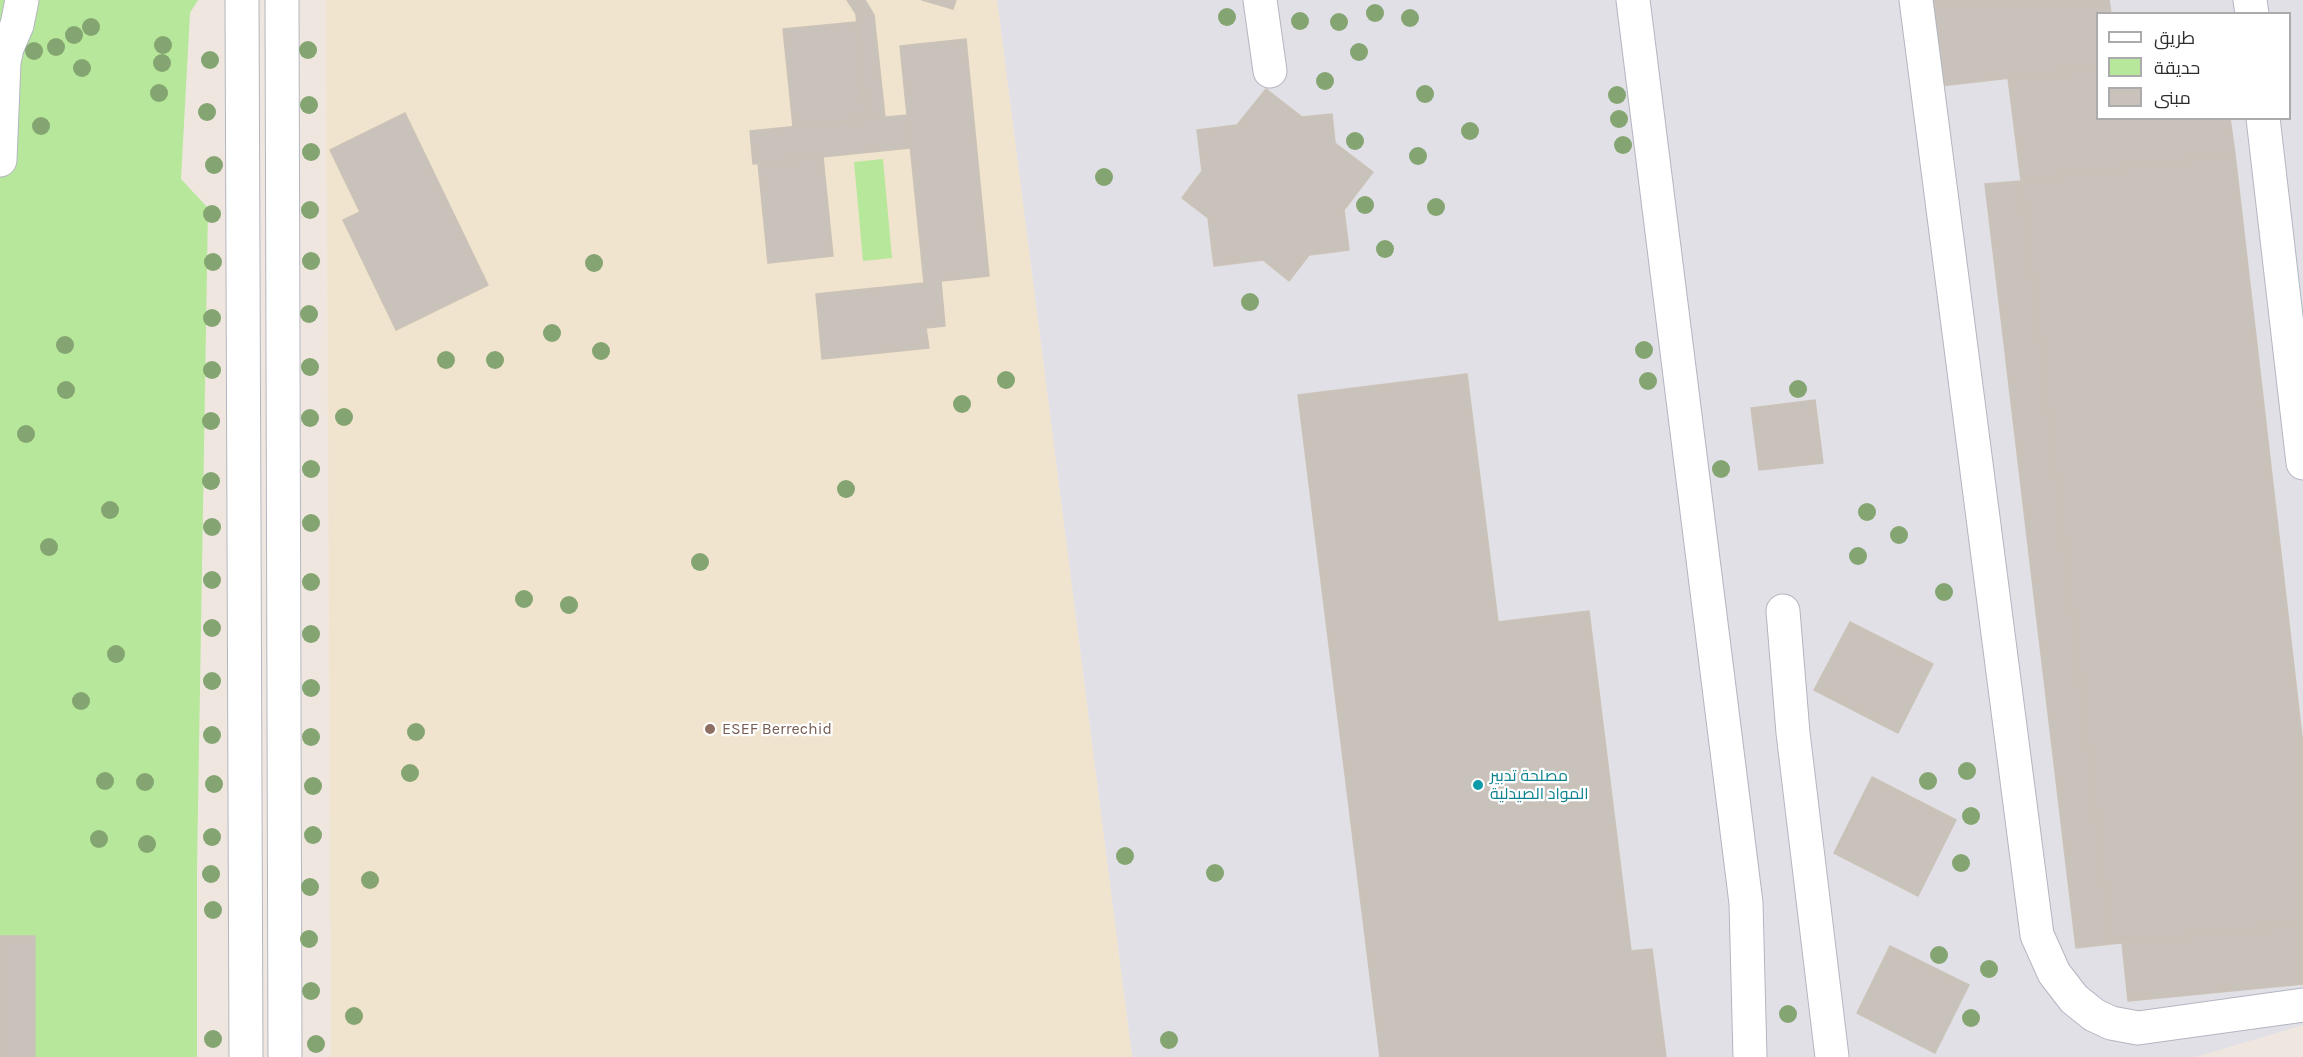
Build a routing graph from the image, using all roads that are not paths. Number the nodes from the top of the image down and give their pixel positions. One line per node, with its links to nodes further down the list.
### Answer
1 (21, 0): 9 (street)
2 (242, 0): 13 (street)
3 (282, 0): 14 (street)
4 (1260, 0): 7 (street)
5 (1633, 0): 15 (street)
6 (1916, 0): 12 (street)
7 (1270, 71)
8 (2263, 120): 10 (street)
9 (0, 160)
10 (2303, 463)
11 (1783, 610): 16 (street)
12 (2303, 1005)
13 (246, 1057)
14 (285, 1057)
15 (1750, 1057)
16 (1832, 1057)

